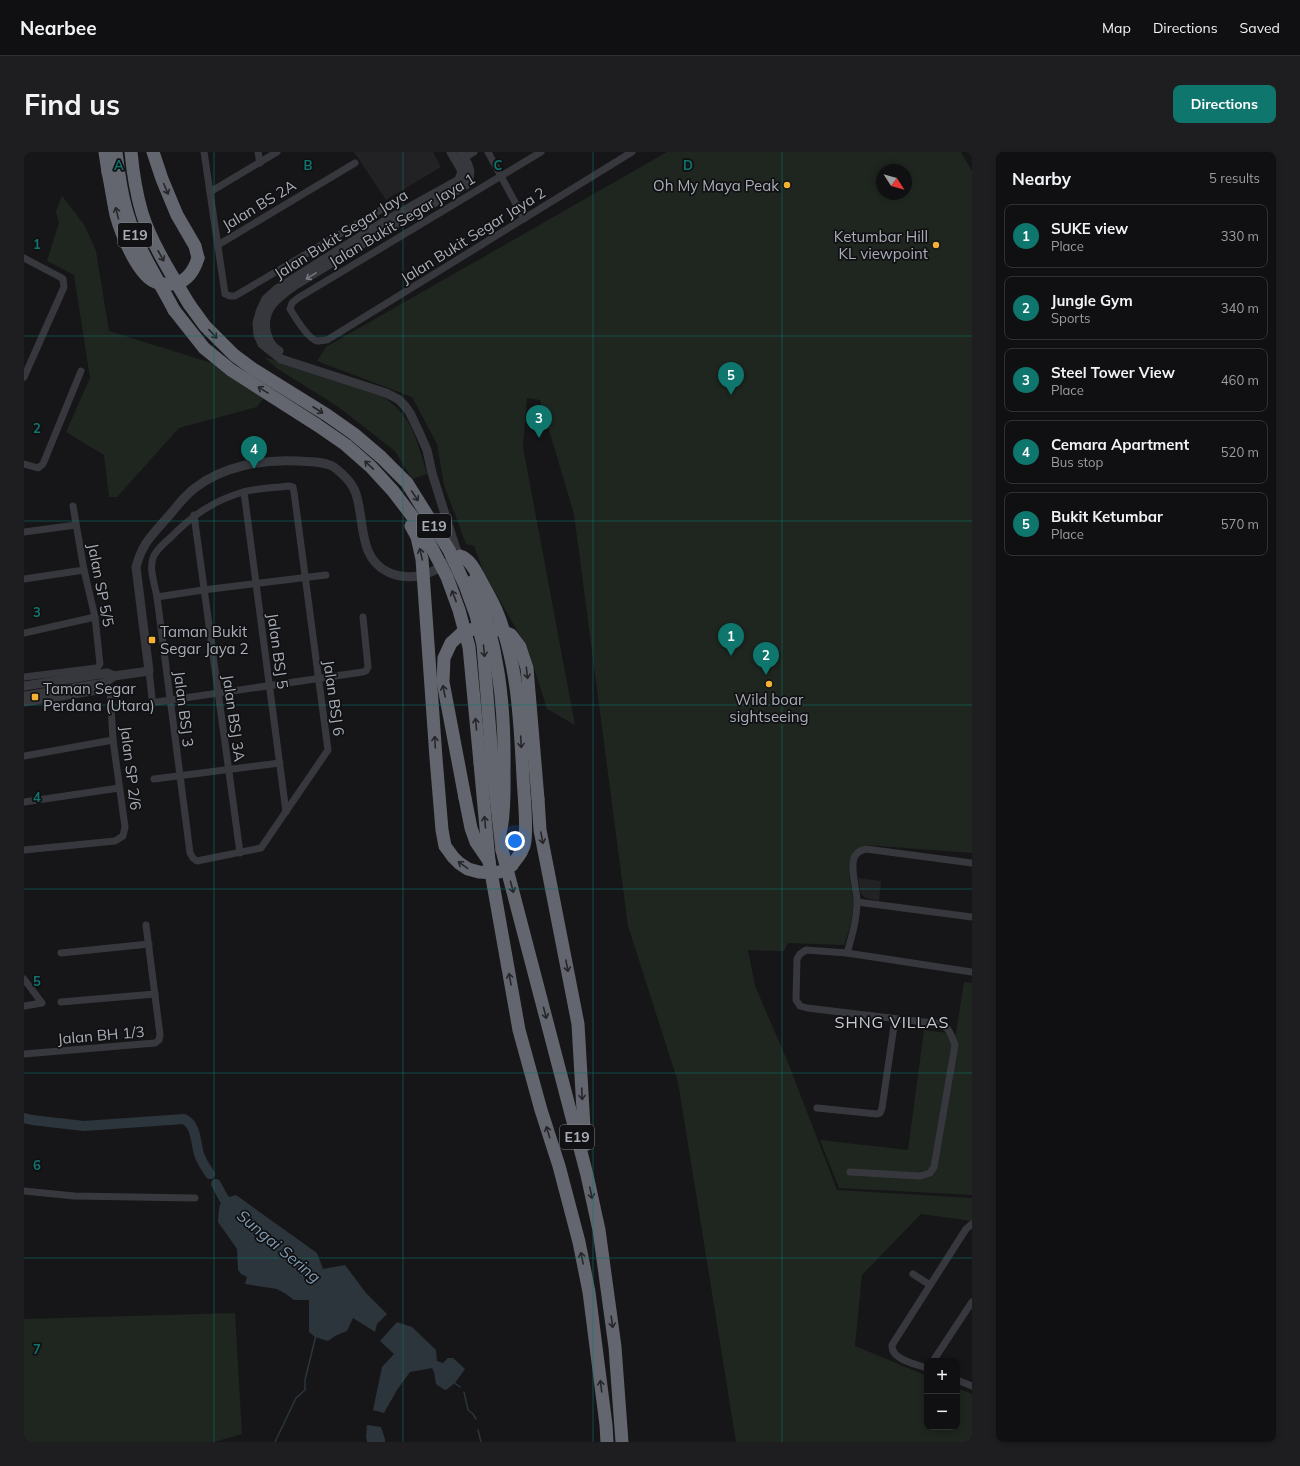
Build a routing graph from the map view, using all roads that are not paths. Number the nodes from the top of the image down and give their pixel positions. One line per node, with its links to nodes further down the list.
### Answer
1 (105, 152): 4 (highway, one-way to 1, bridge)
2 (116, 152): 27 (highway, E19, one-way to 2, bridge)
3 (131, 152): 63 (highway, E19, one-way to 63, bridge)
4 (153, 152)
5 (204, 152): 17 (street)
6 (258, 152): 14 (street)
7 (278, 152): 14 (street)
8 (451, 152): 13 (street)
9 (474, 152): 13 (street)
10 (488, 152): 16 (street)
11 (541, 152): 16 (street, Jalan Bukit Segar Jaya 1)
12 (632, 152): 19 (street, Jalan Bukit Segar Jaya 2)
13 (461, 157): 33 (street, Jalan Bukit Segar Jaya)
14 (260, 163): 17 (street)
15 (355, 163): 20 (street, Jalan BS 2A)
16 (501, 176): 19 (street); 22 (street, Jalan Bukit Segar Jaya 1)
17 (210, 192): 20 (street)
18 (384, 208): 20 (street)
19 (524, 218): 22 (street, Jalan Bukit Segar Jaya 2)
20 (218, 245)
21 (24, 258): 24 (street)
22 (327, 340)
23 (82, 371): 25 (street)
24 (24, 377)
25 (24, 464)
26 (293, 487): 28 (street, Jalan BSJ 3); 36 (street, Jalan BSJ 6)
27 (393, 491): 33 (highway, one-way to 27, bridge); 67 (highway, E19, one-way to 27, bridge)
28 (244, 492): 30 (street, Jalan BSJ 3); 38 (street, Jalan BSJ 5)
29 (73, 506): 31 (street, Jalan SP 5/5)
30 (194, 515): 39 (street, Jalan BSJ 3A); 40 (street, Jalan BSJ 3)
31 (76, 525): 32 (street); 34 (street, Jalan SP 5/5)
32 (24, 532)
33 (468, 563): 44 (street); 63 (highway, bridge)
34 (84, 570): 37 (street); 41 (street, Jalan SP 5/5)
35 (326, 575): 36 (street)
36 (304, 578): 38 (street); 47 (street, Jalan BSJ 6)
37 (24, 580)
38 (256, 584): 39 (street); 49 (street, Jalan BSJ 5)
39 (203, 590): 40 (street); 50 (street, Jalan BSJ 3A)
40 (157, 597): 52 (street, Jalan BSJ 3)
41 (95, 617): 43 (street); 46 (street, Jalan SP 5/5)
42 (363, 617): 47 (street)
43 (24, 633)
44 (149, 671): 45 (street); 52 (street)
45 (114, 676): 48 (street); 51 (street)
46 (24, 677)
47 (318, 679): 49 (street); 62 (street, Jalan BSJ 6)
48 (24, 686)
49 (270, 686): 50 (street); 56 (street, Jalan BSJ 5)
50 (218, 693): 52 (street); 57 (street, Jalan BSJ 3A)
51 (24, 696)
52 (170, 700): 58 (street, Jalan BSJ 3)
53 (24, 703): 54 (street, Jalan SP 2/6)
54 (113, 740): 55 (street); 60 (street, Jalan SP 2/6)
55 (24, 756)
56 (280, 762): 57 (street); 62 (street, Jalan BSJ 5)
57 (228, 769): 58 (street); 65 (street, Jalan BSJ 3A)
58 (179, 775): 59 (street); 66 (street, Jalan BSJ 3)
59 (154, 779)
60 (119, 788): 61 (street); 64 (street, Jalan SP 2/6)
61 (24, 802)
62 (286, 812): 65 (street, Jalan BSJ 6)
63 (500, 835): 84 (highway, E19, one-way to 84, bridge)
64 (24, 849)
65 (240, 853): 66 (street, Jalan BSJ 6)
66 (193, 858)
67 (489, 861): 84 (highway, one-way to 84, bridge); 96 (highway, E19, one-way to 67)
68 (972, 863): 69 (street)
69 (857, 902): 70 (street); 74 (street)
70 (972, 917)
71 (146, 925): 72 (street, Jalan BH 1/3)
72 (150, 944): 73 (street); 77 (street, Jalan BH 1/3)
73 (61, 953)
74 (847, 953): 75 (street); 80 (street)
75 (972, 972)
76 (24, 979): 79 (street)
77 (155, 994): 78 (street); 81 (street, Jalan BH 1/3)
78 (61, 1002)
79 (24, 1006)
80 (895, 1019): 82 (street); 83 (street)
81 (24, 1054)
82 (817, 1108)
83 (850, 1172)
84 (587, 1175): 95 (highway, E19, one-way to 95)
85 (24, 1191): 86 (street)
86 (195, 1198)
87 (971, 1225): 89 (street)
88 (913, 1274): 89 (street)
89 (930, 1285): 92 (street)
90 (972, 1302): 91 (street)
91 (935, 1358)
92 (924, 1367)
93 (960, 1381): 94 (street)
94 (972, 1386)
95 (622, 1436)
96 (606, 1442)

